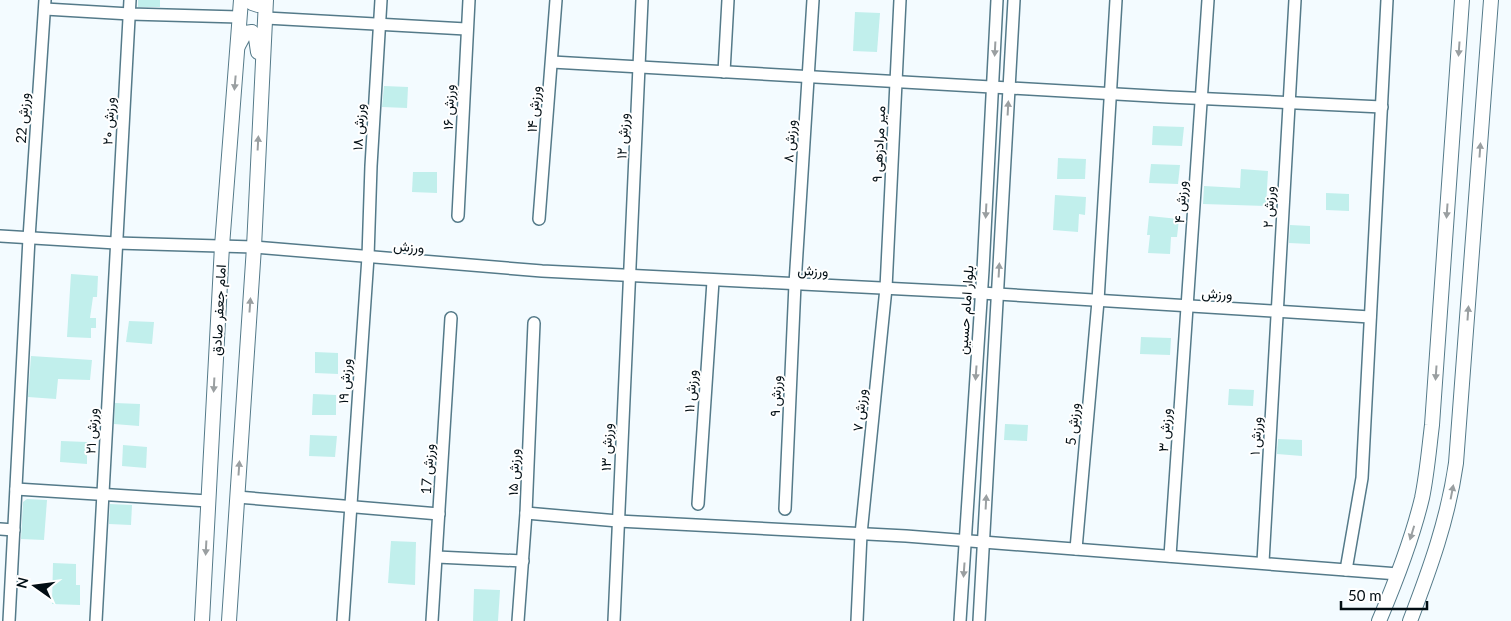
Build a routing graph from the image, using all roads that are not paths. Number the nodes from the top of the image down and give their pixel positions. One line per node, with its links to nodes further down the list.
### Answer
1 (130, 0): 22 (street, ورزش ۲۰)
2 (241, 0): 23 (main road, امام جعفر صادق)
3 (251, 0): 4 (main road)
4 (262, 0)
5 (266, 0): 24 (main road)
6 (381, 0): 25 (street, ورزش ۱۸)
7 (469, 0): 26 (street, ورزش ۱۶)
8 (556, 0): 28 (street, ورزش ۱۴)
9 (642, 0): 29 (street, ورزش ۱۲)
10 (728, 0): 31 (street)
11 (813, 0): 32 (street, ورزش ۸)
12 (900, 0): 33 (street, میر مرادزهی ۹)
13 (997, 0): 34 (street, بلوار امام حسین, one-way to 34)
14 (1014, 0): 35 (street)
15 (1116, 0): 36 (street, ورزش 5)
16 (1208, 0): 37 (street, ورزش ۴)
17 (1295, 0): 38 (street, ورزش ۲)
18 (1387, 0): 39 (street)
19 (1462, 0): 81 (main road, one-way to 81)
20 (1491, 0): 94 (main road, one-way to 20)
21 (45, 5): 22 (street); 43 (street, ورزش 22)
22 (130, 14): 23 (street); 44 (street, ورزش ۲۰)
23 (239, 17): 27 (main road, امام جعفر صادق)
24 (266, 18): 25 (street); 30 (main road)
25 (380, 26): 26 (street); 47 (street, ورزش ۱۸)
26 (466, 29): 40 (street, ورزش ۱۶)
27 (238, 47): 30 (main road); 45 (main road, امام جعفر صادق, one-way to 45)
28 (552, 62): 29 (street); 41 (street, ورزش ۱۴)
29 (640, 67): 31 (street); 48 (street, ورزش ۱۲)
30 (262, 68): 46 (main road, one-way to 30)
31 (724, 72): 32 (street)
32 (808, 76): 33 (street); 50 (street, ورزش ۸)
33 (896, 82): 34 (street); 51 (street, میر مرادزهی ۹)
34 (993, 87): 35 (street); 52 (street, بلوار امام حسین, one-way to 52)
35 (1009, 88): 36 (street); 53 (street, one-way to 35)
36 (1110, 94): 37 (street); 54 (street, ورزش 5)
37 (1202, 99): 38 (street); 55 (street, ورزش ۴)
38 (1289, 103): 39 (street); 56 (street, ورزش ۲)
39 (1382, 107): 57 (street)
40 (458, 216)
41 (539, 220)
42 (0, 236): 43 (street)
43 (29, 238): 44 (street); 60 (street, ورزش 22)
44 (116, 243): 45 (street); 61 (street, ورزش ۲۱)
45 (222, 246): 46 (street, ورزش); 63 (main road, امام جعفر صادق, one-way to 63)
46 (254, 247): 47 (street, ورزش); 62 (main road, one-way to 46)
47 (368, 257): 48 (street, ورزش); 65 (street, ورزش ۱۹)
48 (629, 274): 49 (street, ورزش); 69 (street, ورزش ۱۳)
49 (713, 280): 50 (street, ورزش); 64 (street, ورزش ۱۱)
50 (795, 284): 51 (street, ورزش); 66 (street, ورزش ۹)
51 (886, 288): 52 (street, ورزش); 72 (street, ورزش ۷)
52 (981, 293): 53 (street, ورزش); 73 (street, بلوار امام حسین, one-way to 73)
53 (998, 294): 54 (street, ورزش); 74 (street, one-way to 53)
54 (1098, 301): 55 (street, ورزش); 75 (street, ورزش 5)
55 (1188, 306): 56 (street, ورزش); 76 (street, ورزش ۳)
56 (1278, 312): 57 (street, ورزش); 79 (street, ورزش ۱)
57 (1370, 317): 80 (street)
58 (451, 318): 68 (street, ورزش 17)
59 (534, 323): 67 (street, ورزش ۱۵)
60 (16, 489): 61 (street); 71 (street, ورزش 22)
61 (103, 495): 63 (street); 83 (street, ورزش ۲۱)
62 (237, 497): 65 (street); 85 (main road)
63 (208, 501): 84 (main road, امام جعفر صادق, one-way to 84)
64 (698, 504)
65 (350, 507): 68 (street); 86 (street, ورزش ۱۹)
66 (785, 509)
67 (526, 513): 69 (street); 78 (street, ورزش ۱۵)
68 (439, 514): 77 (street, ورزش 17)
69 (618, 521): 72 (street); 89 (street, ورزش ۱۳)
70 (0, 529): 71 (street)
71 (14, 530): 82 (street, ورزش 22)
72 (861, 534): 73 (street); 90 (street, ورزش ۷)
73 (966, 541): 74 (street); 91 (street, بلوار امام حسین, one-way to 91)
74 (983, 542): 75 (street); 92 (street)
75 (1076, 549): 76 (street)
76 (1170, 556): 79 (street)
77 (437, 557): 78 (street); 87 (street, ورزش 17)
78 (523, 561): 88 (street, ورزش ۱۵)
79 (1263, 562): 80 (street)
80 (1346, 570): 81 (street)
81 (1398, 574): 93 (main road)
82 (9, 621)
83 (96, 621)
84 (202, 621)
85 (229, 621)
86 (344, 621)
87 (432, 621)
88 (518, 621)
89 (614, 621)
90 (857, 621)
91 (960, 621)
92 (978, 621)
93 (1379, 621)
94 (1410, 621)

